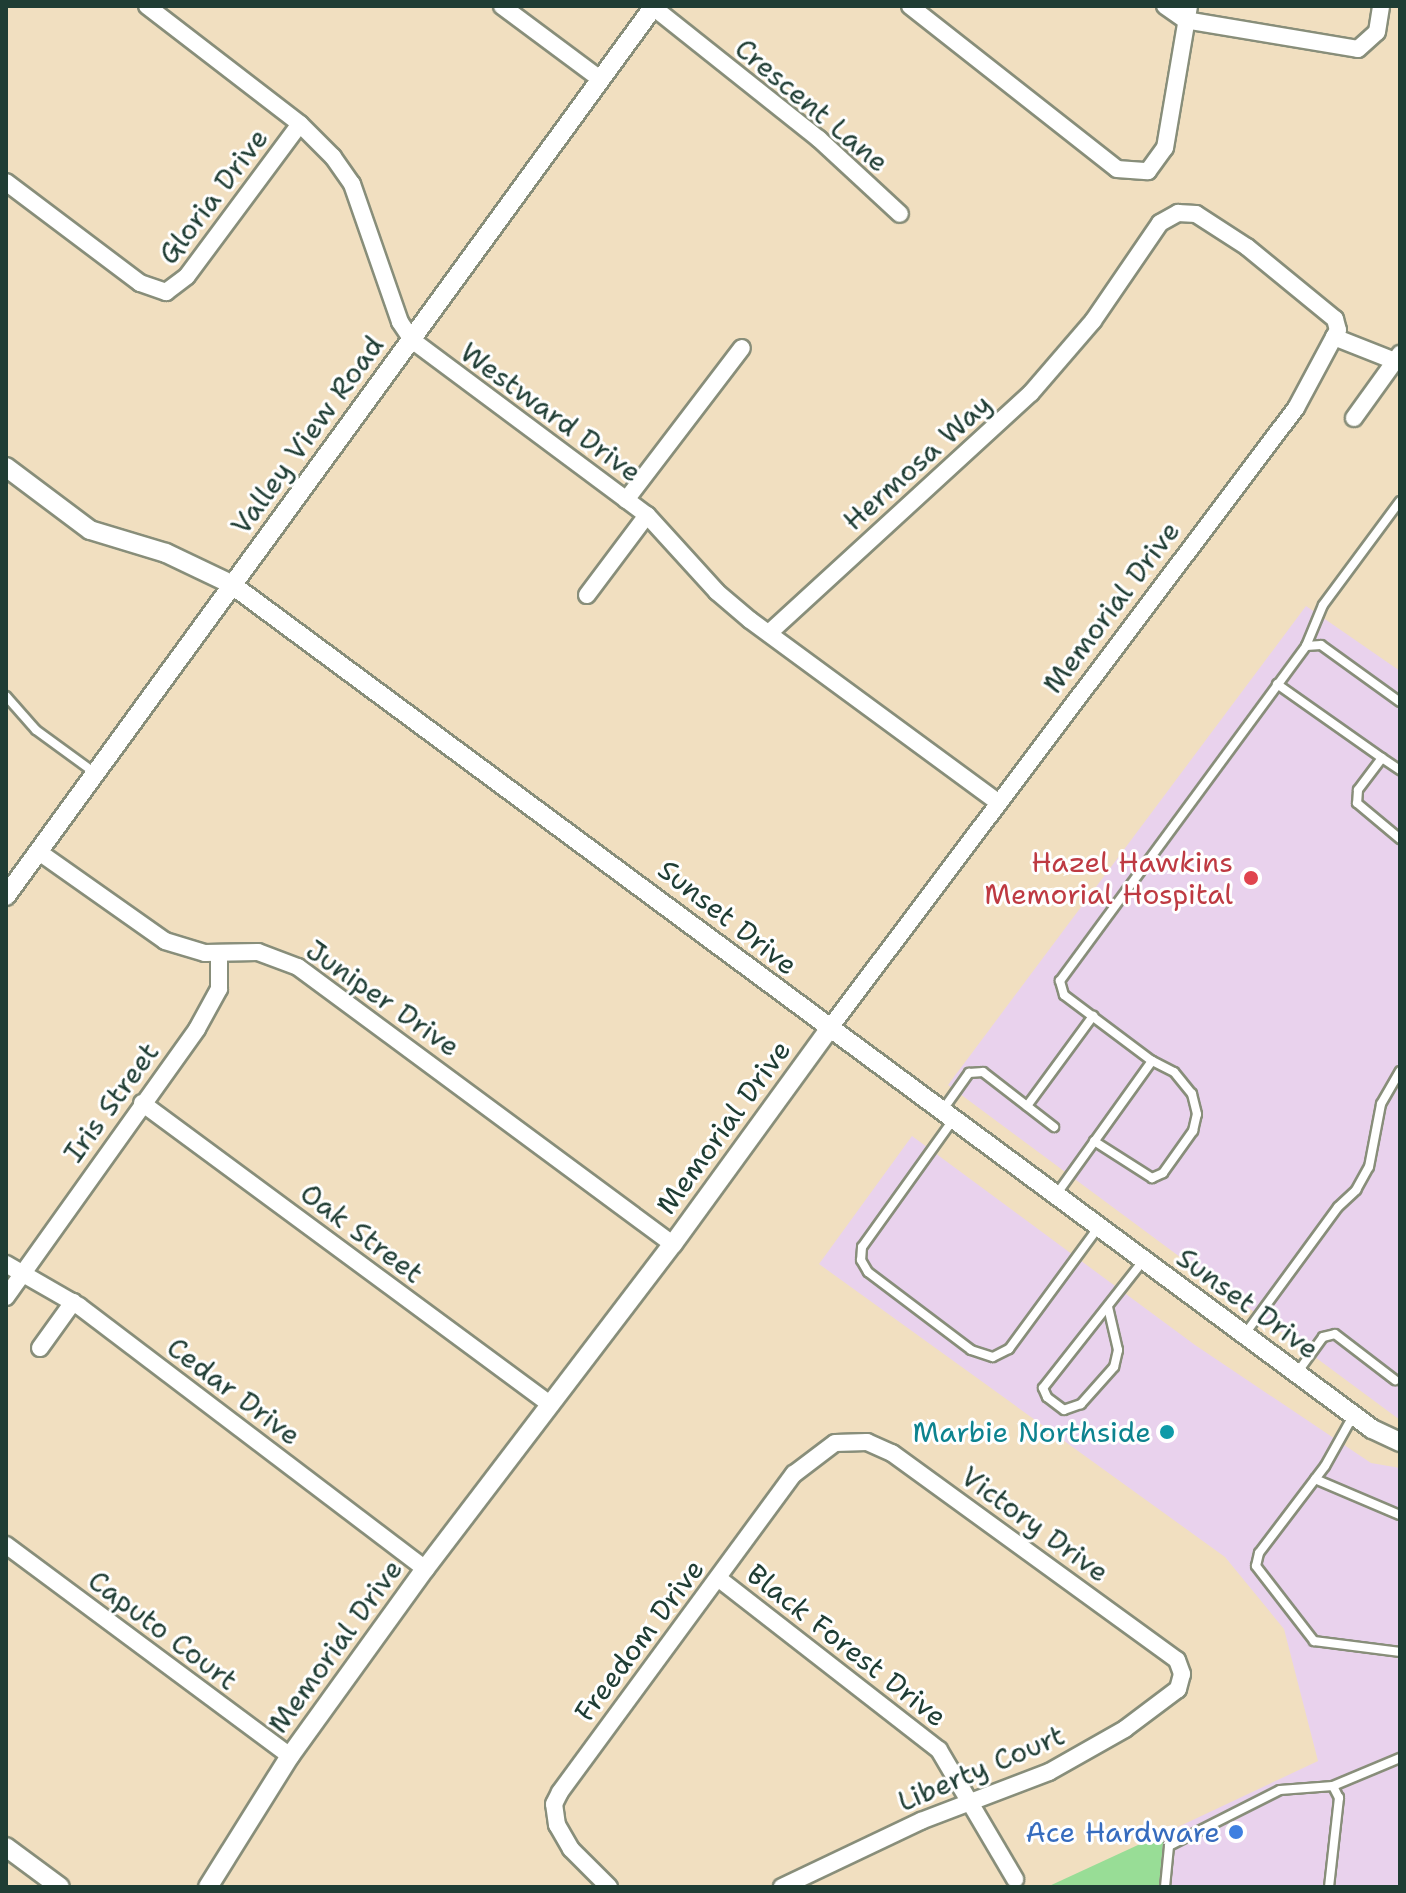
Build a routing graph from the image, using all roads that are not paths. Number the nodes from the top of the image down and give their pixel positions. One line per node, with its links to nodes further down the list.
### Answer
1 (147, 6): 9 (street, Westward Drive)
2 (502, 6): 8 (street)
3 (910, 6): 7 (street)
4 (1165, 6): 7 (street)
5 (1381, 6): 7 (street)
6 (653, 7): 8 (street, Valley View Road); 11 (street, Crescent Lane)
7 (1187, 13)
8 (600, 79): 13 (street, Valley View Road)
9 (300, 124): 10 (street, Gloria Drive); 13 (street, Westward Drive)
10 (6, 182)
11 (900, 214)
12 (1334, 337): 15 (street); 23 (street, Hermosa Way); 31 (street, Memorial Drive)
13 (412, 340): 18 (street, Westward Drive); 21 (street, Valley View Road)
14 (742, 348): 18 (street)
15 (1398, 358): 16 (street)
16 (1354, 418)
17 (6, 467): 21 (street, Sunset Drive)
18 (626, 500): 20 (street, Westward Drive)
19 (1400, 501): 24 (lane)
20 (647, 515): 22 (street); 23 (street, Westward Drive)
21 (231, 584): 30 (street, Valley View Road); 37 (street, Sunset Drive)
22 (587, 595)
23 (769, 633): 31 (street, Westward Drive)
24 (1306, 646): 25 (lane); 27 (lane)
25 (1277, 684): 28 (lane); 36 (lane)
26 (6, 696): 30 (lane)
27 (1400, 702)
28 (1382, 758): 29 (lane); 32 (lane)
29 (1400, 770)
30 (96, 773): 33 (street, Valley View Road)
31 (999, 803): 37 (street, Memorial Drive)
32 (1400, 839)
33 (39, 852): 34 (street, Valley View Road); 35 (street, Juniper Drive)
34 (6, 896)
35 (219, 953): 40 (street, Iris Street); 47 (street, Juniper Drive)
36 (1093, 1016): 38 (lane); 41 (lane)
37 (829, 1029): 42 (street, Sunset Drive); 47 (street, Memorial Drive)
38 (1152, 1061): 44 (lane); 44 (lane)
39 (1400, 1071): 53 (lane)
40 (142, 1103): 49 (street, Iris Street); 57 (street, Oak Street)
41 (1027, 1106): 42 (lane); 43 (lane)
42 (947, 1116): 45 (street, Sunset Drive); 46 (lane)
43 (1054, 1127)
44 (1094, 1141): 45 (lane)
45 (1056, 1196): 46 (street, Sunset Drive)
46 (1098, 1227): 48 (street, Sunset Drive)
47 (673, 1244): 57 (street, Memorial Drive)
48 (1143, 1260): 52 (lane); 53 (street, Sunset Drive)
49 (12, 1268): 50 (street, Iris Street); 51 (street, Cedar Drive)
50 (6, 1297)
51 (73, 1302): 54 (street); 64 (street, Cedar Drive)
52 (1108, 1307): 52 (lane)
53 (1244, 1335): 55 (street, Sunset Drive)
54 (40, 1348)
55 (1297, 1373): 56 (lane); 58 (street, Sunset Drive)
56 (1395, 1380)
57 (551, 1405): 64 (street, Memorial Drive)
58 (1354, 1415): 60 (street, Sunset Drive); 61 (lane)
59 (842, 1441): 65 (street, Freedom Drive); 67 (street, Victory Drive)
60 (1400, 1442)
61 (1315, 1479): 62 (lane); 66 (lane)
62 (1400, 1515)
63 (6, 1545): 68 (street, Caputo Court)
64 (425, 1569): 68 (street, Memorial Drive)
65 (718, 1578): 71 (street, Black Forest Drive); 76 (street, Freedom Drive)
66 (1400, 1652)
67 (1182, 1674): 71 (street, Liberty Court)
68 (290, 1756): 75 (street, Memorial Drive)
69 (1400, 1758): 70 (lane)
70 (1333, 1786): 78 (lane); 79 (lane)
71 (972, 1803): 73 (street, Black Forest Drive); 77 (street, Liberty Court)
72 (6, 1847): 74 (street)
73 (1015, 1879)
74 (60, 1887)
75 (208, 1887)
76 (609, 1887)
77 (782, 1887)
78 (1165, 1887)
79 (1329, 1887)

